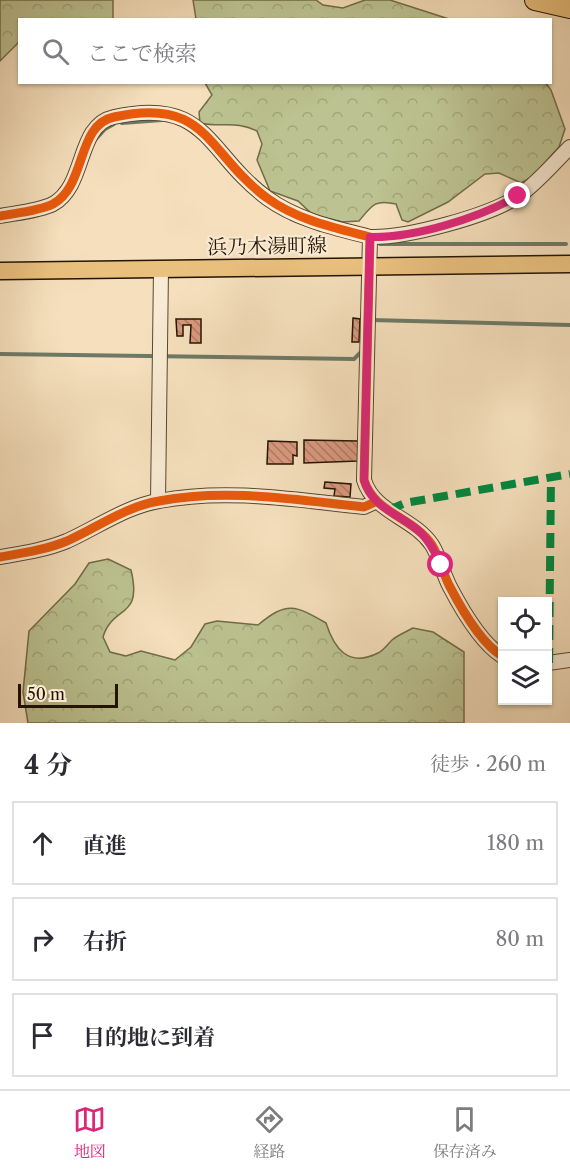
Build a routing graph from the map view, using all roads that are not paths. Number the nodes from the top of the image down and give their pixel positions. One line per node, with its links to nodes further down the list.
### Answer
1 (535, 0): 2 (highway)
2 (570, 8)
3 (570, 147): 5 (street)
4 (0, 216): 5 (street)
5 (370, 237): 7 (street)
6 (570, 264): 7 (main road, 浜乃木湯町線)
7 (370, 266): 8 (main road, 浜乃木湯町線); 11 (street)
8 (161, 269): 9 (main road, 浜乃木湯町線); 10 (street)
9 (0, 271)
10 (158, 501): 11 (street); 12 (street)
11 (375, 502): 13 (street)
12 (0, 557)
13 (498, 652)
14 (570, 660): 15 (street)
15 (552, 662)

